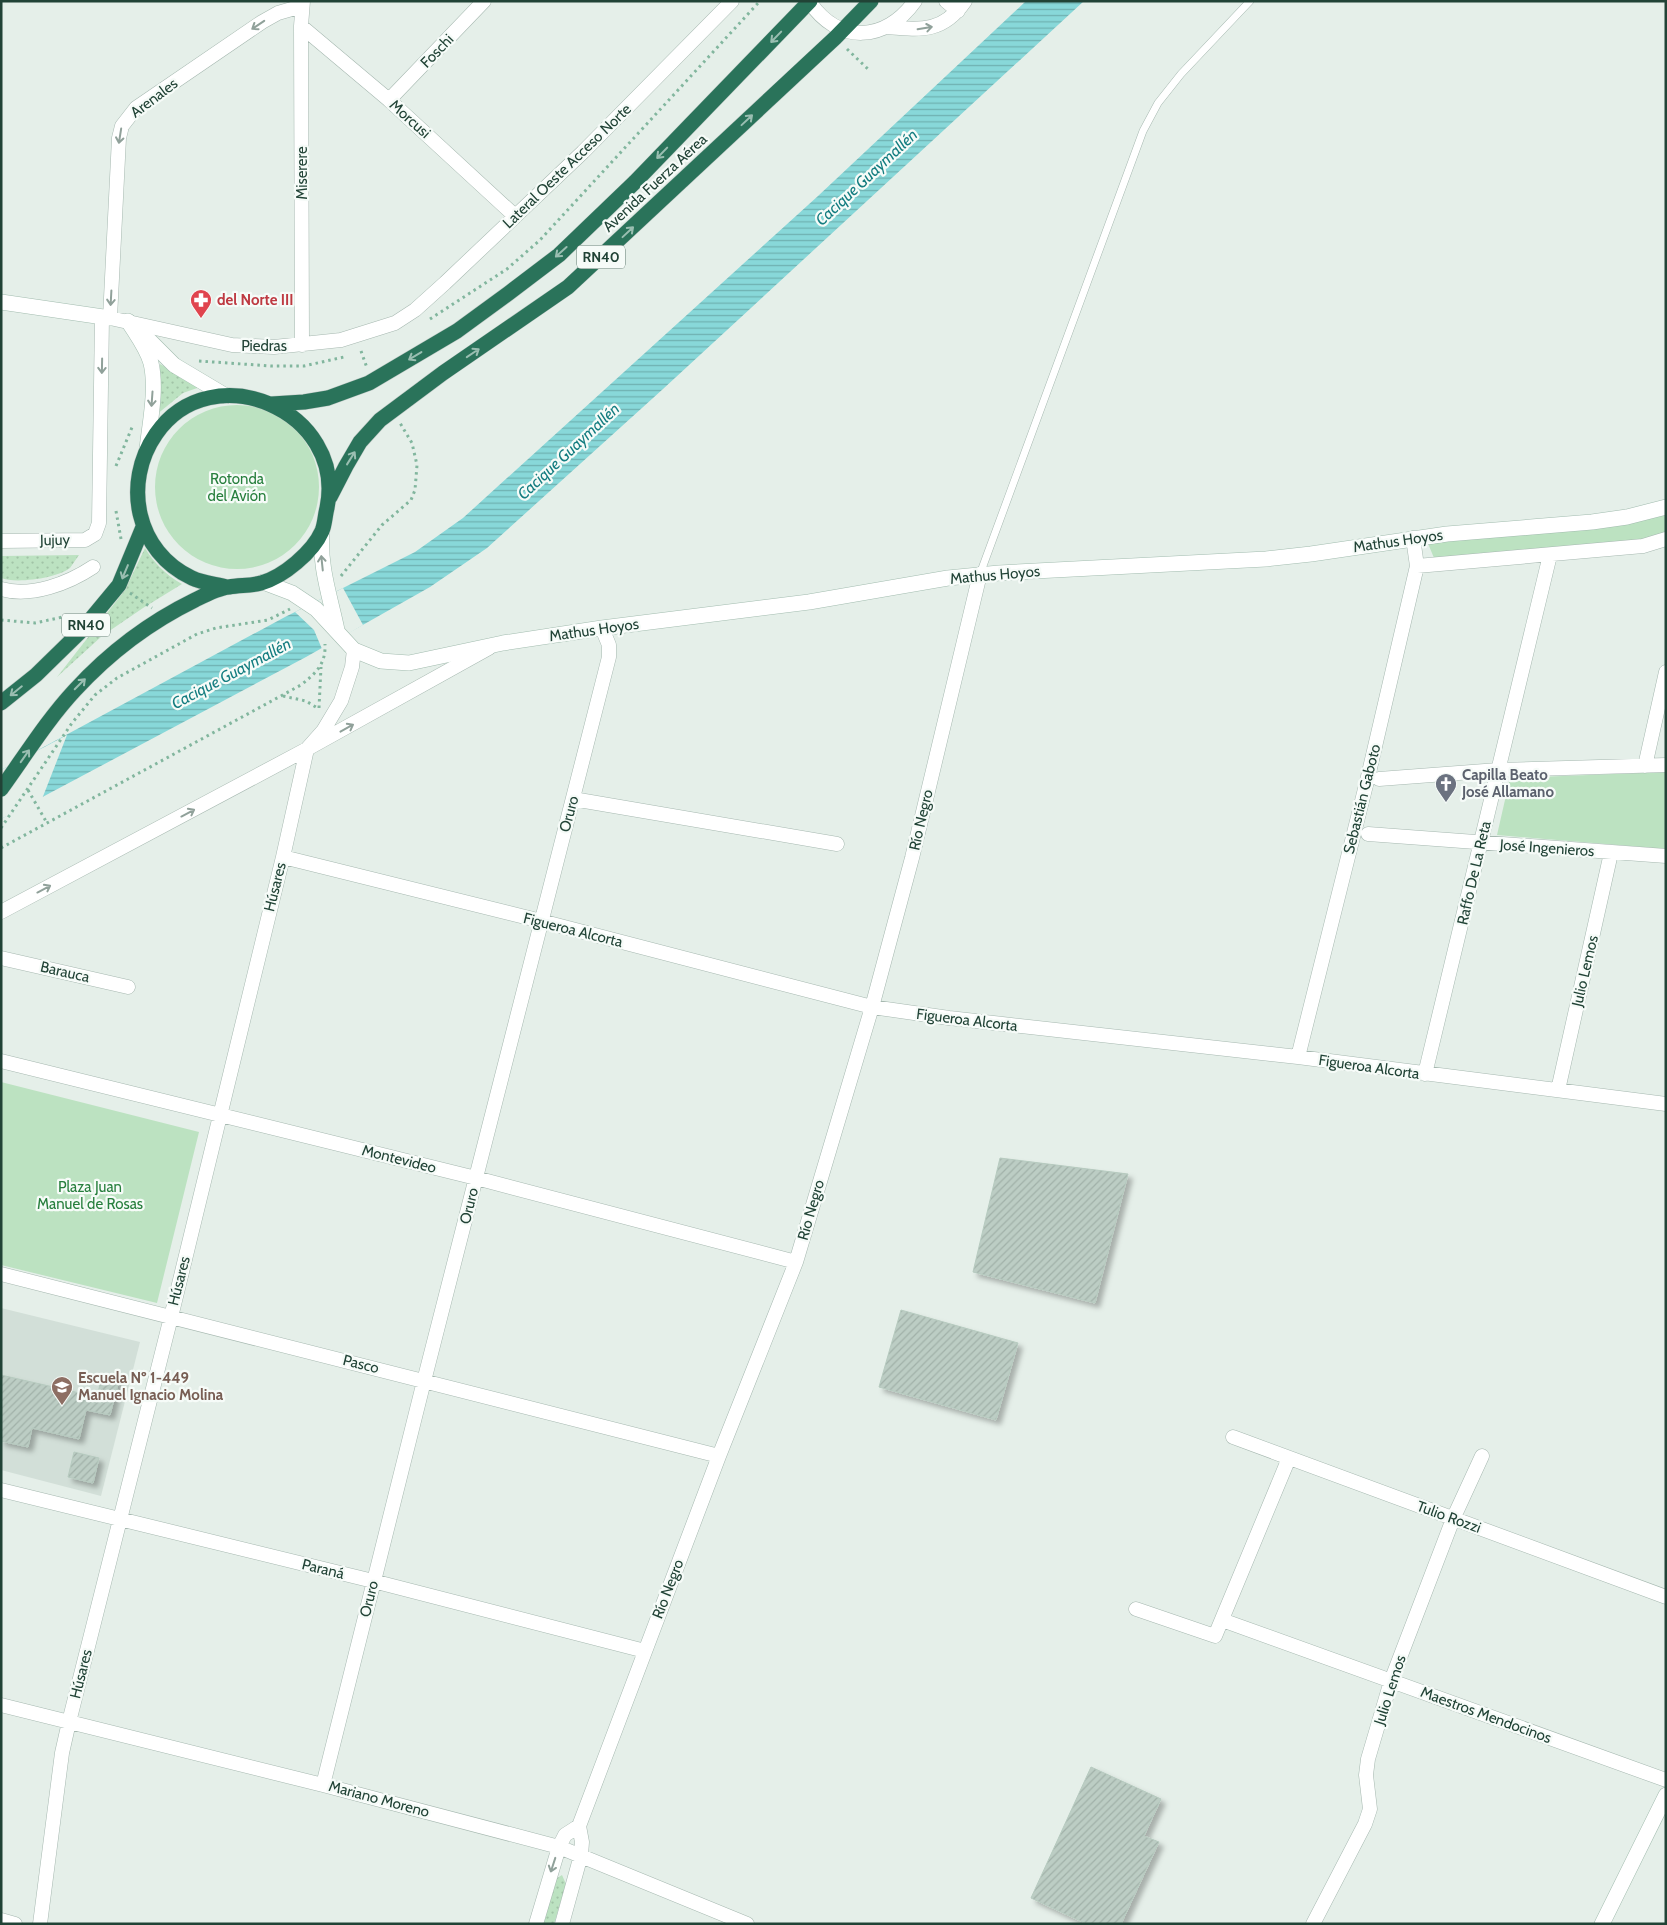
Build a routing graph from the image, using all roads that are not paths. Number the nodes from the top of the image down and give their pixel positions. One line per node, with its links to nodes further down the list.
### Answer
1 (484, 1): 13 (street, Foschi)
2 (732, 1): 14 (street, Lateral Oeste Acceso Norte)
3 (810, 1): 12 (street); 21 (highway, Avenida Fuerza Aérea / RN40, one-way to 21)
4 (871, 1): 12 (highway, Avenida Fuerza Aérea / RN40)
5 (915, 1): 11 (street)
6 (946, 1): 9 (street)
7 (1250, 1): 34 (lane)
8 (303, 3): 10 (street, Miserere); 16 (street, Arenales, one-way to 16)
9 (962, 6): 11 (street, one-way to 9)
10 (301, 26): 13 (street, Morcusi); 19 (street, Miserere)
11 (886, 27): 12 (street)
12 (843, 30): 23 (highway, Avenida Fuerza Aérea / RN40, one-way to 12)
13 (389, 100): 14 (street, Morcusi)
14 (515, 216): 18 (street, Lateral Oeste Acceso Norte)
15 (1, 302): 16 (main road, Piedras)
16 (106, 317): 17 (street, Piedras); 25 (street, Arenales, one-way to 25)
17 (130, 322): 19 (street, Piedras); 20 (main road); 22 (main road, one-way to 22)
18 (395, 324): 19 (street, Piedras)
19 (302, 345)
20 (226, 396): 21 (highway, RN40); 22 (highway, RN40)
21 (271, 404): 23 (highway)
22 (147, 448): 26 (highway, RN40)
23 (328, 501): 27 (highway, RN40)
24 (1666, 507): 28 (main road, Mathus Hoyos)
25 (99, 523): 30 (street, Jujuy)
26 (143, 527): 36 (highway); 43 (highway, RN40, one-way to 43)
27 (322, 531): 35 (highway, RN40); 39 (main road, Mathus Hoyos, one-way to 27)
28 (1413, 538): 32 (street, Sebastián Gaboto); 34 (main road, Mathus Hoyos)
29 (1666, 539): 31 (street, Mathus Hoyos)
30 (1, 541)
31 (1550, 555): 32 (street, Mathus Hoyos); 47 (street, Raffo De La Reta)
32 (1417, 566): 62 (street, Sebastián Gaboto)
33 (93, 567): 37 (street)
34 (980, 574): 38 (main road, Mathus Hoyos); 61 (street, Río Negro)
35 (263, 582): 36 (highway, RN40); 39 (main road, Mathus Hoyos)
36 (227, 587): 49 (highway, RN40, one-way to 36)
37 (1, 589)
38 (602, 628): 40 (main road, Mathus Hoyos); 50 (street, Oruro)
39 (340, 634): 41 (main road, Mathus Hoyos)
40 (494, 645): 41 (main road, Mathus Hoyos); 44 (street, one-way to 40)
41 (354, 650): 44 (street)
42 (1666, 672): 46 (street)
43 (1, 703)
44 (307, 749): 56 (street, Húsares); 57 (street, one-way to 44)
45 (1666, 765): 46 (street)
46 (1645, 766): 47 (street)
47 (1498, 770): 48 (street); 52 (street, Raffo De La Reta)
48 (1379, 778)
49 (1, 789)
50 (573, 799): 53 (street); 58 (street, Oruro)
51 (1368, 834): 52 (street, José Ingenieros)
52 (1481, 842): 54 (street, José Ingenieros); 64 (street, Raffo De La Reta)
53 (837, 844)
54 (1611, 853): 55 (street, José Ingenieros); 65 (street, Julio Lemos)
55 (1666, 856)
56 (283, 857): 58 (street, Figueroa Alcorta); 67 (street, Húsares)
57 (1, 912)
58 (541, 921): 61 (street, Figueroa Alcorta); 68 (street, Oruro)
59 (1, 958): 60 (street, Barauca)
60 (128, 987)
61 (872, 1007): 62 (street, Figueroa Alcorta); 69 (street, Río Negro)
62 (1298, 1057): 64 (street, Figueroa Alcorta)
63 (1, 1061): 67 (street, Montevideo)
64 (1425, 1074): 65 (street, Figueroa Alcorta)
65 (1558, 1090): 66 (street, Figueroa Alcorta)
66 (1666, 1104)
67 (220, 1115): 68 (street, Montevideo); 71 (street, Húsares)
68 (476, 1178): 69 (street, Montevideo); 72 (street, Oruro)
69 (796, 1262): 74 (street, Río Negro)
70 (1, 1274): 71 (street, Pasco)
71 (170, 1316): 72 (street, Pasco); 79 (street, Húsares)
72 (424, 1380): 74 (street, Pasco); 80 (street, Oruro)
73 (1233, 1437): 76 (street, Tulio Rozzi)
74 (719, 1456): 84 (street, Río Negro)
75 (1482, 1456): 78 (street, Julio Lemos)
76 (1289, 1458): 78 (street, Tulio Rozzi); 83 (street)
77 (1, 1490): 79 (street, Paraná)
78 (1453, 1518): 81 (street, Tulio Rozzi); 85 (street, Julio Lemos)
79 (120, 1520): 80 (street, Paraná); 87 (street, Húsares)
80 (373, 1581): 84 (street, Paraná); 89 (street, Oruro)
81 (1666, 1597)
82 (1136, 1609): 83 (street)
83 (1222, 1620): 85 (street, Maestros Mendocinos)
84 (645, 1651): 91 (street, Río Negro)
85 (1391, 1681): 88 (street, Maestros Mendocinos); 100 (street, Julio Lemos)
86 (1, 1705): 87 (street, Mariano Moreno)
87 (69, 1722): 89 (street, Mariano Moreno); 96 (street, Húsares)
88 (1666, 1780)
89 (324, 1785): 92 (street, Mariano Moreno)
90 (1666, 1795): 101 (main road)
91 (579, 1826): 92 (street, Río Negro); 93 (street, Río Negro)
92 (559, 1847): 93 (street, Mariano Moreno); 97 (street, Río Negro, one-way to 97)
93 (581, 1855): 98 (street, Río Negro); 99 (street, Mariano Moreno)
94 (1, 1920): 95 (street)
95 (15, 1924)
96 (40, 1924)
97 (536, 1924)
98 (562, 1924)
99 (747, 1924)
100 (1313, 1924)
101 (1602, 1924)

